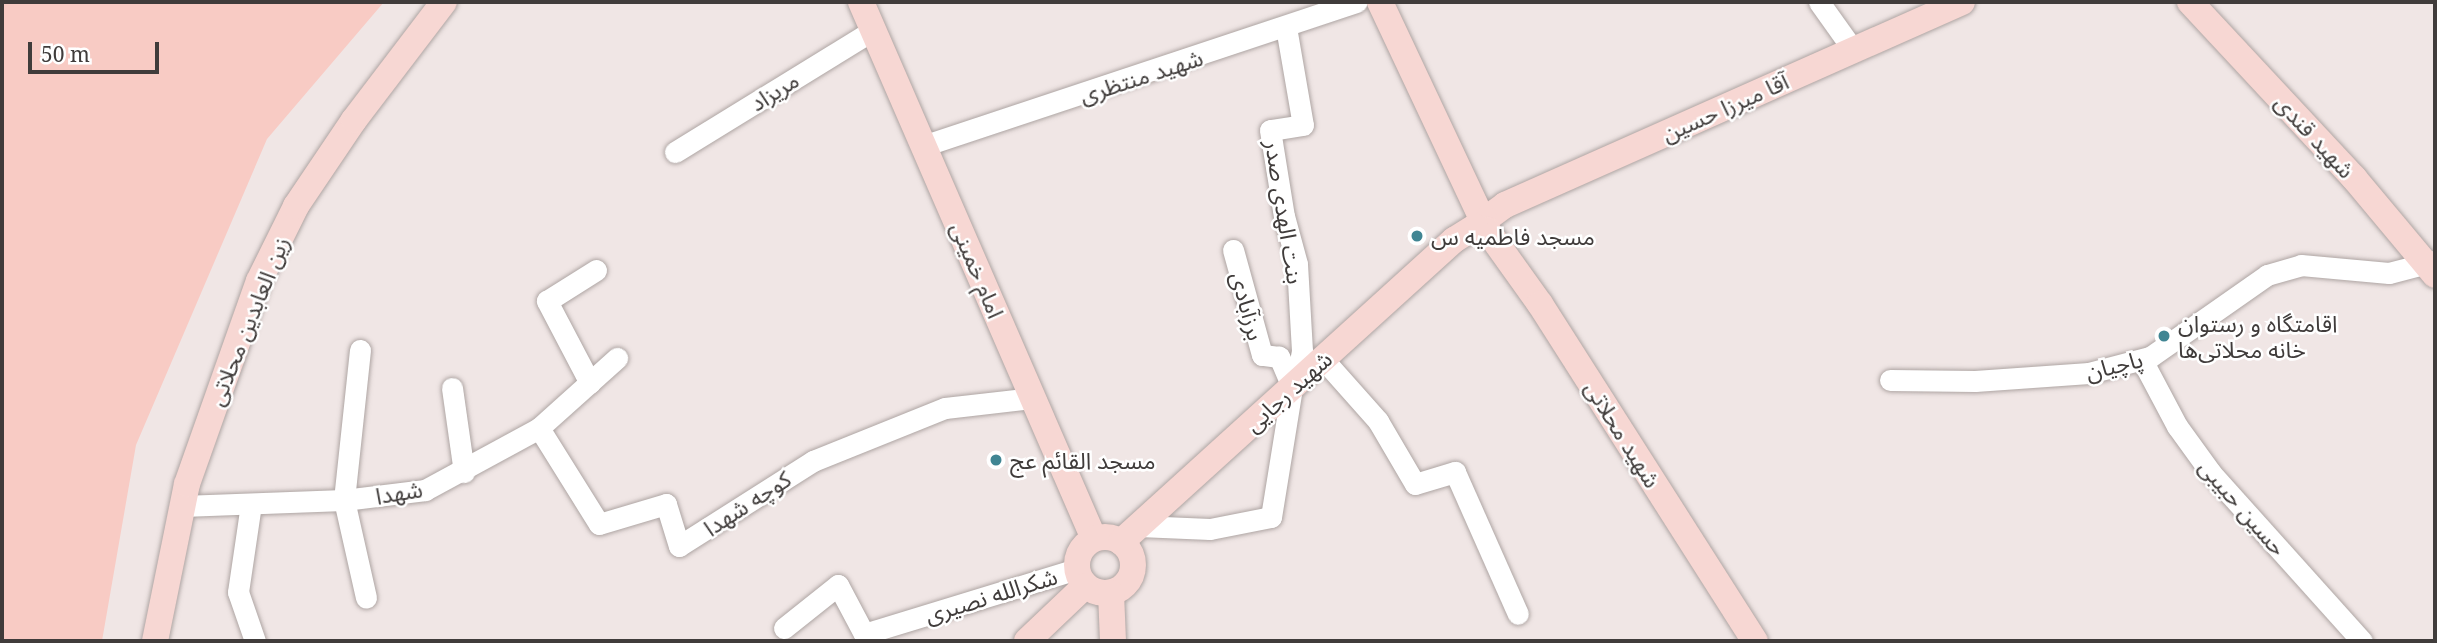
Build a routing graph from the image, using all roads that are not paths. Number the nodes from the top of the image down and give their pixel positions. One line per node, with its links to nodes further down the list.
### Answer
1 (444, 2): 30 (main road, زین العابدین محلاتی)
2 (861, 2): 9 (main road, امام خمینی)
3 (1357, 2): 8 (street, شهید منتظری)
4 (1380, 2): 13 (main road, شهید محلاتی)
5 (1819, 2): 10 (street)
6 (1962, 2): 10 (main road, آقا میرزا حسین)
7 (2190, 2): 15 (main road, شهید قندی)
8 (1286, 27): 11 (street, شهید منتظری); 23 (street, بنت الهدی صدر)
9 (873, 30): 11 (main road, امام خمینی); 12 (street, مریزاد)
10 (1854, 51): 13 (main road, آقا میرزا حسین)
11 (923, 146): 25 (main road, امام خمینی)
12 (675, 152)
13 (1477, 225): 19 (main road, شهید رجایی); 42 (main road, شهید محلاتی)
14 (1233, 250): 23 (street, برزآبادی)
15 (2433, 267): 20 (street, پاچیان)
16 (596, 270): 22 (street)
17 (360, 351): 28 (street)
18 (617, 358): 22 (street, شهدا)
19 (1323, 359): 23 (main road, شهید رجایی); 36 (street)
20 (2142, 359): 21 (street, پاچیان); 43 (street, حسین حبیبی)
21 (1890, 380)
22 (590, 383): 26 (street, شهدا)
23 (1294, 385): 31 (main road, شهید رجایی); 31 (street)
24 (452, 388): 27 (street)
25 (1033, 398): 26 (street, کوچه شهدا); 32 (main road, امام خمینی)
26 (539, 428): 27 (street, شهدا)
27 (464, 472): 28 (street, شهدا)
28 (344, 500): 29 (street, شهدا); 35 (street)
29 (251, 504): 30 (street, شهدا); 39 (street)
30 (182, 506): 38 (main road, زین العابدین محلاتی)
31 (1130, 534): 32 (main road); 34 (main road)
32 (1094, 539): 33 (main road)
33 (1081, 578): 34 (main road); 37 (street, شکرالله نصیری); 40 (main road)
34 (1111, 593): 41 (main road)
35 (366, 598)
36 (1518, 614)
37 (784, 628)
38 (155, 641)
39 (255, 641)
40 (1027, 641)
41 (1113, 641)
42 (1755, 641)
43 (2362, 641)

